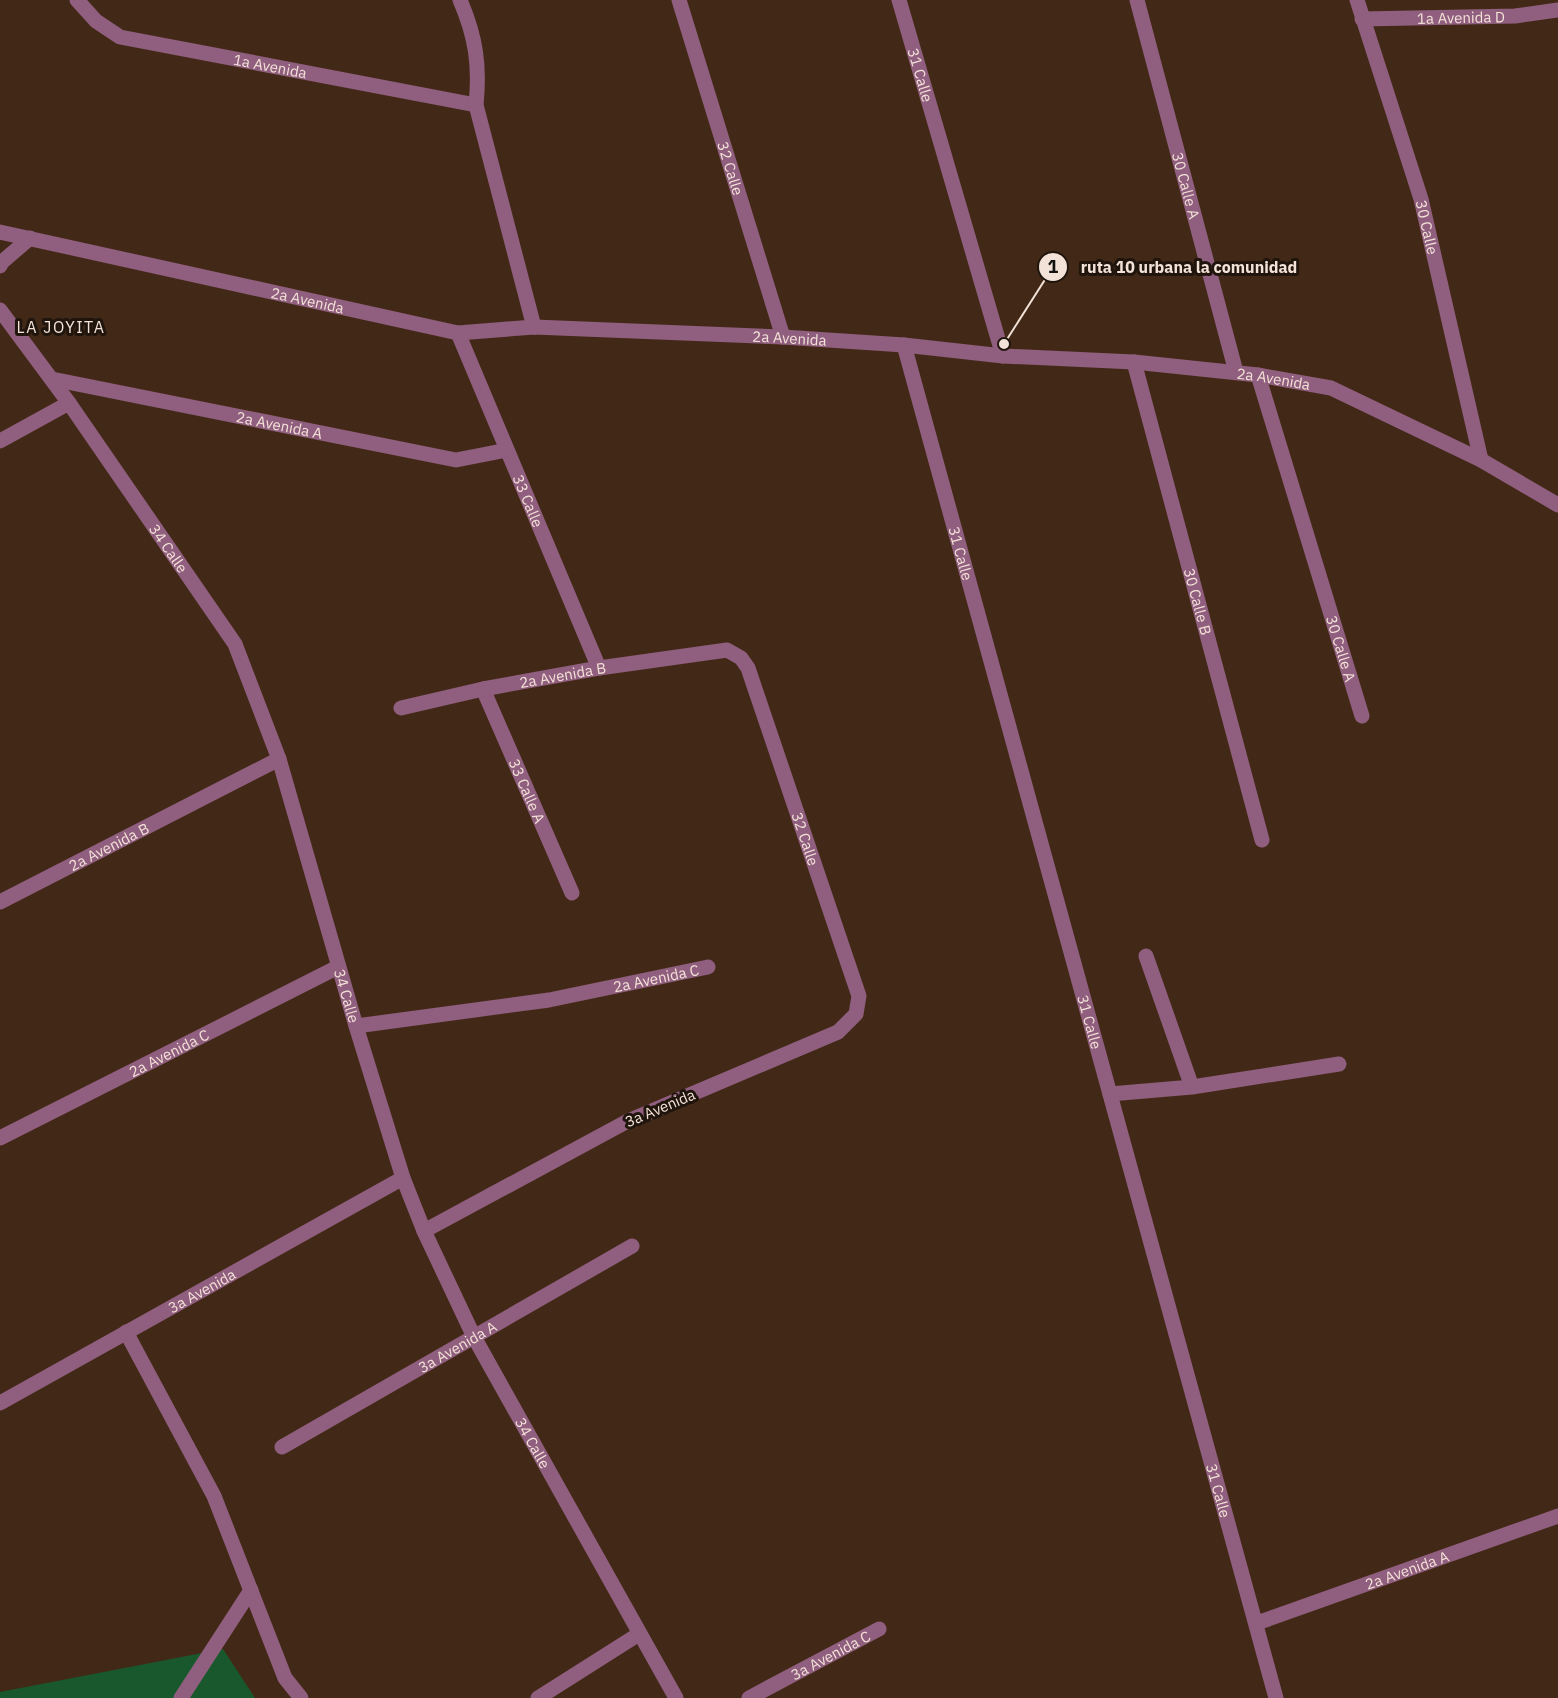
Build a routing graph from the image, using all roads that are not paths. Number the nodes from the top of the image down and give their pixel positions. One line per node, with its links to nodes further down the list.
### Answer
1 (77, 0): 9 (street, 1a Avenida)
2 (460, 0): 9 (street)
3 (679, 0): 16 (street, 32 Calle)
4 (900, 0): 18 (street, 31 Calle)
5 (1137, 0): 20 (street, 30 Calle A)
6 (1357, 0): 8 (street, 30 Calle)
7 (1558, 10): 8 (street, 1a Avenida D)
8 (1362, 19): 26 (street, 30 Calle)
9 (476, 105): 14 (street)
10 (0, 232): 11 (street, 2a Avenida)
11 (30, 238): 12 (street); 15 (street, 2a Avenida)
12 (0, 266)
13 (0, 310): 22 (street, 34 Calle)
14 (534, 327): 15 (street, 2a Avenida); 16 (street, 2a Avenida)
15 (458, 333): 25 (street, 33 Calle)
16 (783, 337): 17 (street, 2a Avenida)
17 (904, 345): 18 (street, 2a Avenida); 44 (street, 31 Calle)
18 (1003, 356): 19 (street, 2a Avenida)
19 (1134, 362): 20 (street, 2a Avenida); 34 (street, 30 Calle B)
20 (1236, 372): 21 (street, 2a Avenida)
21 (1258, 375): 26 (street, 2a Avenida); 32 (street, 30 Calle A)
22 (52, 379): 23 (street, 34 Calle); 25 (street, 2a Avenida A)
23 (69, 403): 24 (street); 33 (street, 34 Calle)
24 (0, 441)
25 (507, 450): 29 (street, 33 Calle)
26 (1481, 460): 27 (street, 2a Avenida)
27 (1558, 505)
28 (727, 650): 29 (street, 2a Avenida B); 41 (street, 32 Calle)
29 (598, 668): 30 (street, 2a Avenida B)
30 (483, 689): 31 (street, 2a Avenida B); 35 (street, 33 Calle A)
31 (401, 708)
32 (1362, 716)
33 (279, 759): 36 (street, 2a Avenida B); 38 (street, 34 Calle)
34 (1262, 840)
35 (572, 893)
36 (0, 902)
37 (1146, 956): 43 (street)
38 (338, 967): 40 (street, 34 Calle); 45 (street, 2a Avenida C)
39 (708, 967): 40 (street, 2a Avenida C)
40 (356, 1026): 46 (street, 34 Calle)
41 (838, 1032): 47 (street, 3a Avenida)
42 (1339, 1064): 43 (street)
43 (1192, 1087): 44 (street)
44 (1110, 1094): 55 (street, 31 Calle)
45 (0, 1138)
46 (403, 1178): 47 (street, 34 Calle); 49 (street, 3a Avenida)
47 (424, 1231): 50 (street, 34 Calle)
48 (632, 1246): 50 (street, 3a Avenida A)
49 (126, 1332): 51 (street, 3a Avenida); 54 (street)
50 (474, 1337): 52 (street, 3a Avenida A); 57 (street, 34 Calle)
51 (0, 1403)
52 (282, 1446)
53 (1558, 1516): 55 (street, 2a Avenida A)
54 (251, 1590): 58 (street); 59 (street)
55 (1257, 1623): 63 (street, 31 Calle)
56 (879, 1629): 62 (street, 3a Avenida C)
57 (639, 1634): 60 (street); 61 (street, 34 Calle)
58 (181, 1698)
59 (301, 1698)
60 (538, 1698)
61 (675, 1698)
62 (749, 1698)
63 (1276, 1698)

